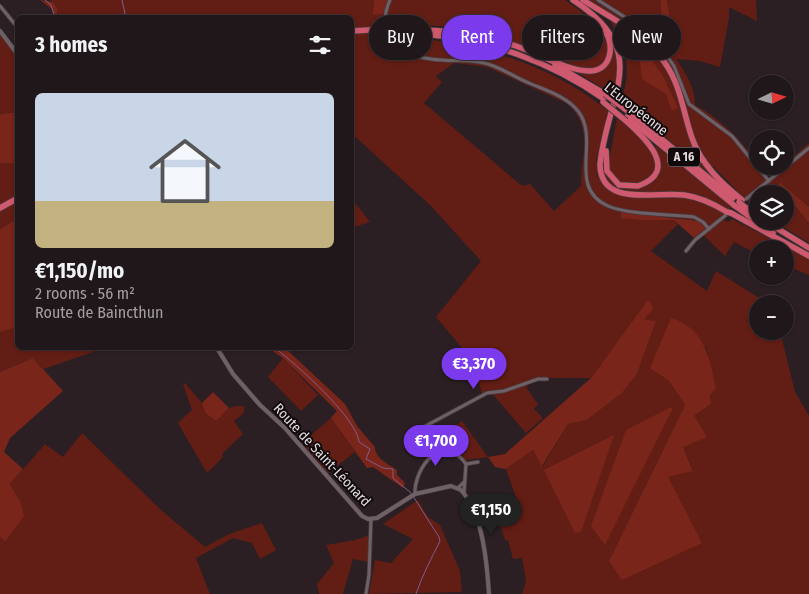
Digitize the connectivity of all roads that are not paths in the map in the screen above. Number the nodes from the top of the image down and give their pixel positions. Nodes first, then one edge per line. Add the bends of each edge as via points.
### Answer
1 (390, 0) edge
2 (572, 0) edge
3 (581, 0) edge
4 (598, 0) edge
5 (0, 6) edge
6 (15, 24) edge
7 (369, 30) edge
8 (0, 31) edge
9 (354, 31) edge
10 (432, 32) edge
11 (432, 32) edge
12 (432, 33) edge
13 (369, 34) edge
14 (354, 35) edge
15 (15, 51) edge
16 (604, 98) junction
17 (627, 116) junction
18 (809, 148) edge
19 (769, 180) junction
20 (15, 195) edge
21 (15, 200) edge
22 (0, 203) edge
23 (741, 203) junction
24 (0, 208) edge
25 (749, 209) edge
26 (728, 213) junction
27 (709, 229) junction
28 (779, 230) edge
29 (781, 230) edge
30 (798, 242) junction
31 (809, 248) edge
32 (686, 251) dead end
33 (809, 254) edge
34 (218, 350) edge
35 (546, 379) dead end
36 (437, 451) junction
37 (478, 462) dead end
38 (466, 464) junction
39 (464, 482) junction
40 (461, 490) junction
41 (413, 495) junction
42 (371, 519) junction
43 (366, 594) edge
44 (490, 594) edge

1 - 27 street via 384,17 387,32 392,41 405,51 430,59 486,63 572,105 586,127 586,182 602,203 619,210 694,217
2 - 10 highway via 608,36 611,53 600,69 579,70 516,46 472,34
2 - 26 highway via 604,25 620,55 619,88 600,164 601,175 607,184 616,192 627,194 688,196
3 - 17 highway via 608,24 621,49 623,83 605,162 614,181 634,187 651,178 658,160 650,142
3 - 23 highway via 635,34 662,59 677,86 700,154 715,176
4 - 19 street via 657,42 677,72 689,104 732,136
5 - 6 street
7 - 9 highway, A 16, bridge
8 - 15 street
11 - 16 highway, L'Européenne / A 16 via 467,35 514,48 561,67
12 - 16 highway, A 16 via 493,47 553,69
13 - 14 highway, A 16, bridge
16 - 17 highway, L'Européenne / A 16, bridge
16 - 17 highway, bridge
17 - 23 highway, L'Européenne / A 16
18 - 19 street
19 - 23 street
20 - 22 highway
21 - 24 highway
23 - 25 highway, L'Européenne / A 16
23 - 33 highway, L'Européenne / A 16 via 771,231
26 - 27 street
26 - 33 highway
27 - 32 street
28 - 30 highway
29 - 30 highway
30 - 31 highway
34 - 42 street, Route de Saint-Léonard via 257,402 285,428 358,513
35 - 36 street via 487,393 420,429
36 - 38 street via 450,450
36 - 41 street via 418,477
37 - 38 street
38 - 39 street
39 - 40 street
39 - 40 street
40 - 41 street, Route de Saint-Léonard via 450,486
40 - 44 street via 478,524 487,555
41 - 42 street, Route de Saint-Léonard
42 - 43 street

